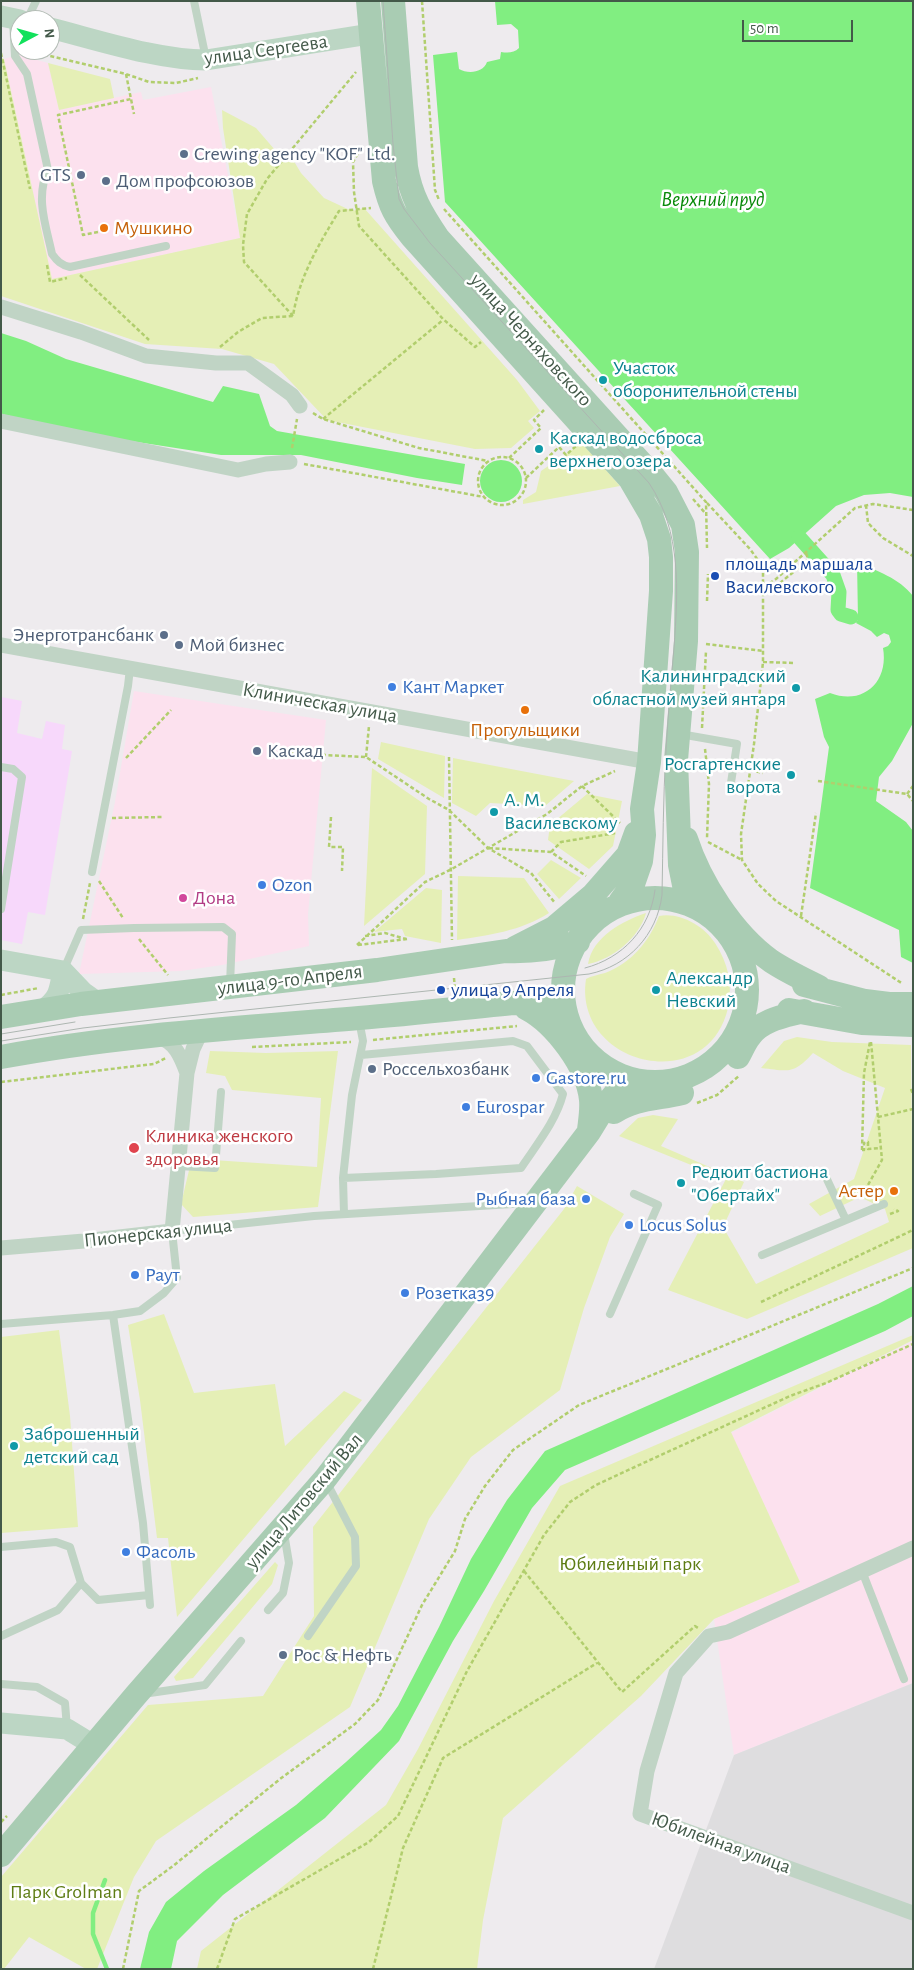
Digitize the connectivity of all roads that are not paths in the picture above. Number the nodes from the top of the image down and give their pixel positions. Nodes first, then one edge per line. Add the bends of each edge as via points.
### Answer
1 (36, 1) edge
2 (194, 1) edge
3 (368, 1) edge
4 (393, 1) edge
5 (26, 10) edge
6 (60, 30) edge
7 (395, 31) junction
8 (370, 34) junction
9 (18, 60) edge
10 (206, 60) junction
11 (166, 246) dead end
12 (1, 307) edge
13 (300, 406) road end
14 (1, 421) edge
15 (290, 462) road end
16 (1, 644) edge
17 (130, 668) junction
18 (678, 734) junction
19 (644, 761) junction
20 (1, 767) edge
21 (730, 789) dead end
22 (677, 799) junction
23 (642, 809) junction
24 (92, 872) road end
25 (4, 888) edge
26 (620, 902) junction
27 (694, 905) junction
28 (1, 909) edge
29 (578, 942) junction
30 (506, 952) junction
31 (1, 960) edge
32 (743, 962) junction
33 (63, 971) junction
34 (230, 987) junction
35 (819, 987) junction
36 (909, 995) edge
37 (98, 1002) junction
38 (513, 1003) junction
39 (43, 1010) junction
40 (804, 1011) junction
41 (564, 1015) junction
42 (1, 1017) edge
43 (913, 1025) edge
44 (361, 1029) junction
45 (202, 1030) junction
46 (737, 1032) junction
47 (150, 1036) junction
48 (361, 1055) junction
49 (1, 1057) edge
50 (592, 1059) junction
51 (188, 1074) junction
52 (644, 1082) junction
53 (220, 1092) dead end
54 (589, 1132) junction
55 (179, 1166) junction
56 (824, 1173) dead end
57 (343, 1178) junction
58 (634, 1194) dead end
59 (536, 1202) junction
60 (884, 1204) road end
61 (348, 1213) junction
62 (846, 1220) junction
63 (172, 1231) junction
64 (1, 1248) edge
65 (762, 1255) dead end
66 (610, 1314) dead end
67 (113, 1315) junction
68 (1, 1324) edge
69 (325, 1479) junction
70 (283, 1528) junction
71 (1, 1547) edge
72 (913, 1548) edge
73 (862, 1571) junction
74 (81, 1583) junction
75 (149, 1595) junction
76 (150, 1605) dead end
77 (268, 1610) dead end
78 (1, 1636) edge
79 (308, 1636) dead end
80 (241, 1641) dead end
81 (904, 1679) dead end
82 (1, 1684) edge
83 (136, 1695) junction
84 (1, 1722) edge
85 (67, 1729) junction
86 (92, 1748) junction
87 (1, 1855) edge
88 (913, 1913) edge

1 - 5 lane
2 - 10 lane
3 - 8 main road, улица Черняховского
4 - 7 main road, улица Черняховского
6 - 10 main road, улица Сергеева via 167,57
7 - 8 main road, улица Сергеева
7 - 18 main road, улица Черняховского via 406,167 410,186 424,217 438,238 637,456 666,492 683,525 687,552 686,641
8 - 10 main road, улица Сергеева
8 - 19 main road, улица Черняховского via 384,181 393,212 630,479 651,515 660,548 661,591
9 - 11 lane via 27,74 48,170 40,194 55,259 70,267
12 - 13 street via 146,356 248,364 292,395
14 - 15 street via 238,470
16 - 17 street, Клиническая улица
17 - 19 street, Клиническая улица
17 - 24 lane
18 - 21 lane via 737,744
18 - 22 main road, улица Черняховского
19 - 23 main road, улица Черняховского
20 - 25 lane via 22,777
22 - 27 main road, улица Черняховского via 684,890
22 - 35 main road via 686,840 705,884 720,907 758,951
23 - 26 main road, улица Черняховского via 644,836 641,861 633,884
23 - 30 main road via 628,855 606,881 554,928
25 - 28 lane
26 - 27 main road via 673,898
26 - 29 main road
27 - 32 main road via 726,930
29 - 30 main road, улица 9-го Апреля via 556,949
29 - 41 main road via 561,977
30 - 34 main road, улица 9-го Апреля
31 - 33 main road
32 - 35 main road via 756,971 786,981
32 - 46 main road via 746,995
33 - 34 lane via 81,930 223,927 232,934
33 - 37 main road
33 - 39 main road via 60,992
34 - 37 main road, улица 9-го Апреля
35 - 36 main road via 865,1001 889,1004
37 - 39 main road, улица 9-го Апреля
38 - 41 main road, улица 9-го Апреля via 547,1007
38 - 44 main road, улица 9-го Апреля
38 - 54 main road via 552,1028 583,1072 591,1100
39 - 42 main road, улица 9-го Апреля
40 - 43 main road via 862,1023
40 - 46 main road via 763,1009 752,1014
40 - 54 main road via 777,1018 757,1029 737,1058 706,1084 687,1092 626,1104
41 - 50 main road
44 - 45 main road, улица 9-го Апреля
44 - 48 lane
45 - 47 main road, улица 9-го Апреля
45 - 51 street via 193,1049
46 - 52 main road via 714,1061 699,1071 682,1078
47 - 49 main road, улица 9-го Апреля
47 - 51 street via 166,1039 178,1052
48 - 57 lane via 352,1094
48 - 57 lane via 513,1041 527,1046 563,1094 554,1119 521,1168
50 - 52 main road via 617,1074
50 - 54 main road, улица Литовский Вал via 597,1085
51 - 55 street
52 - 54 main road, улица Литовский Вал via 619,1089
53 - 55 lane via 215,1168
54 - 59 main road, улица Литовский Вал
55 - 63 street
56 - 62 lane
57 - 61 lane
58 - 66 lane via 658,1205
59 - 61 lane
59 - 69 main road, улица Литовский Вал
60 - 62 lane
61 - 63 lane, Пионерская улица
62 - 65 lane
63 - 64 street, Пионерская улица
63 - 67 lane via 177,1278 164,1293 140,1311
67 - 68 lane
67 - 75 lane via 143,1523
69 - 70 main road, улица Литовский Вал
69 - 79 lane via 355,1537 356,1566
70 - 77 lane via 288,1563 283,1593
70 - 83 main road, улица Литовский Вал
71 - 74 lane via 56,1542 70,1547
72 - 73 street
73 - 81 lane
73 - 88 street, Юбилейная улица via 728,1632 709,1636 676,1673 647,1771 640,1814
74 - 75 lane via 98,1600
74 - 78 lane via 58,1610
75 - 76 lane
80 - 83 lane via 205,1686
82 - 85 lane via 37,1687 65,1703
83 - 86 main road, улица Литовский Вал
84 - 85 main road
85 - 86 main road
86 - 87 main road, улица Литовский Вал

